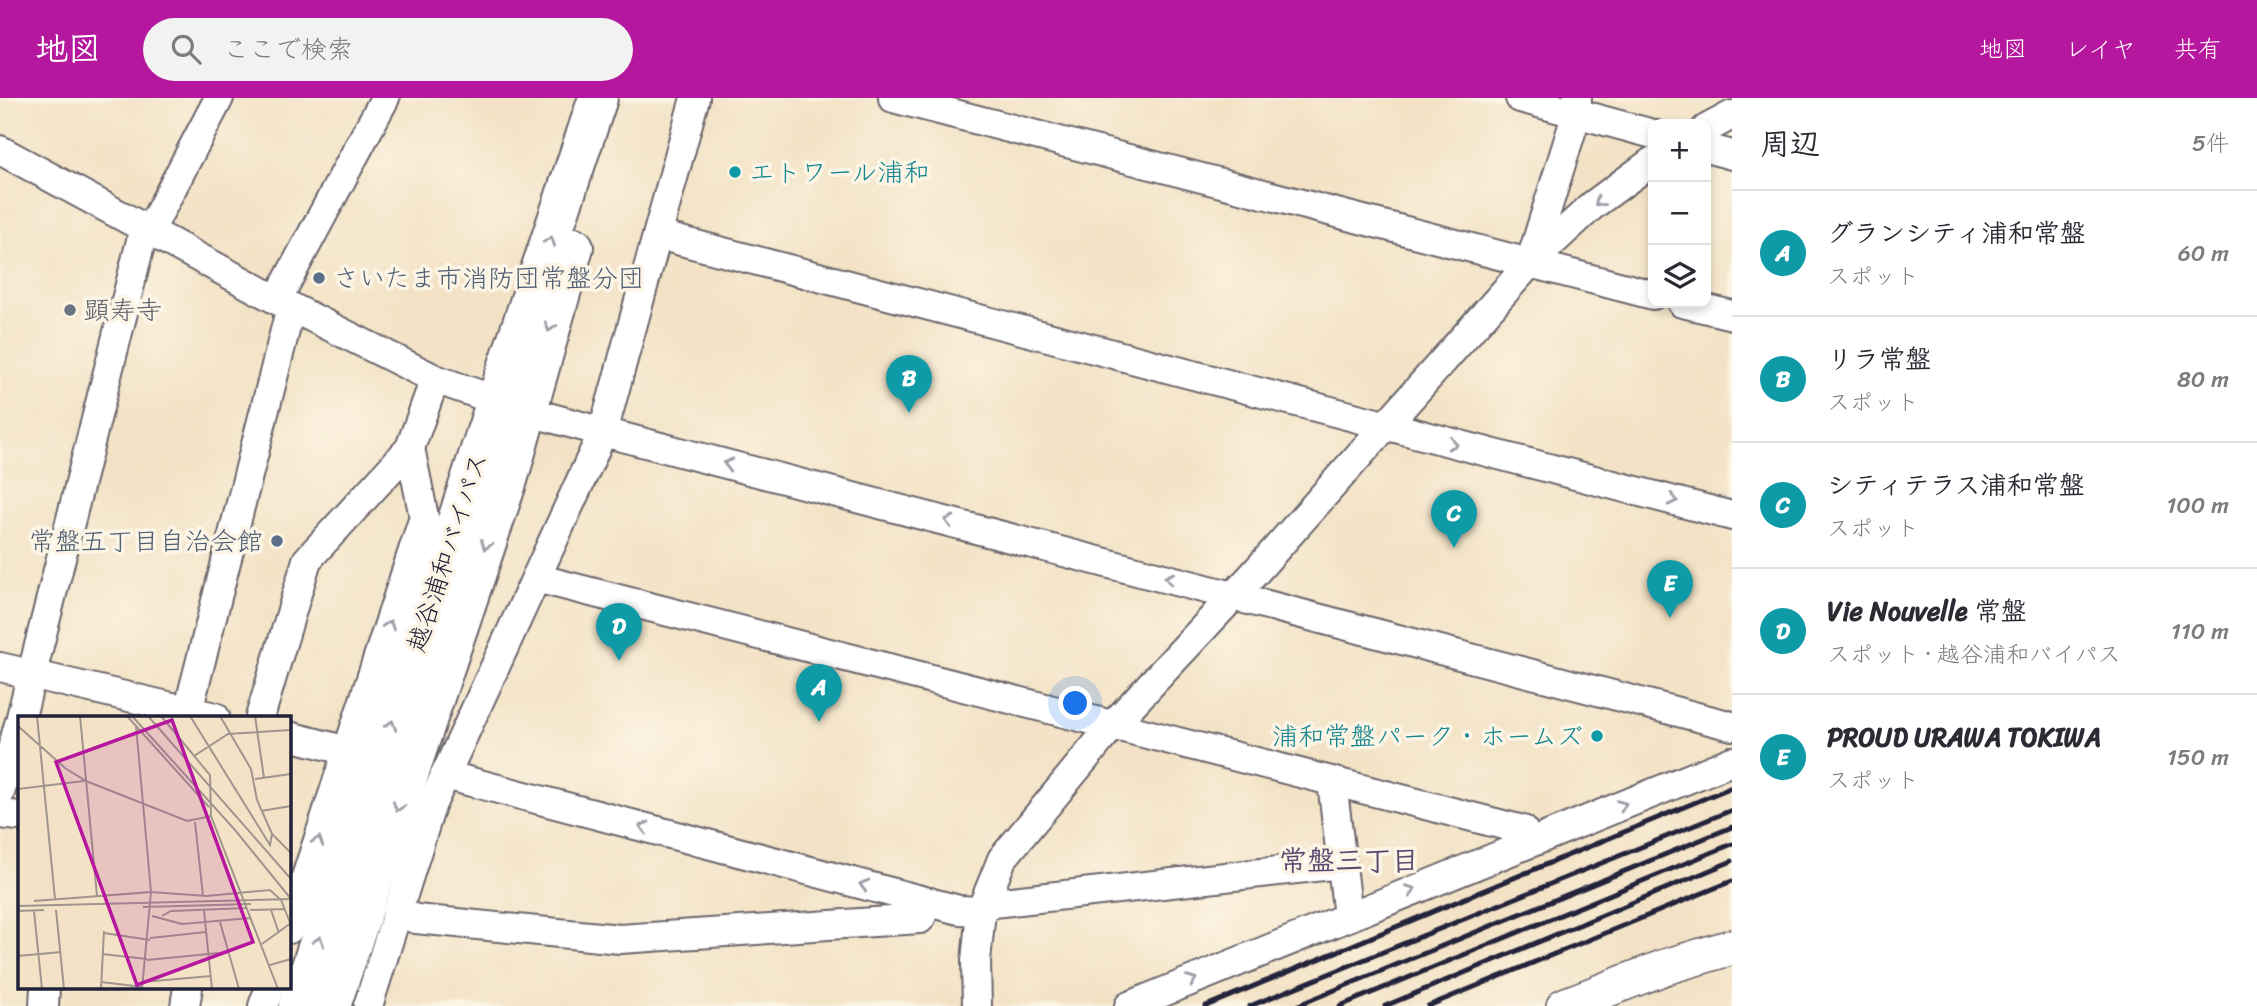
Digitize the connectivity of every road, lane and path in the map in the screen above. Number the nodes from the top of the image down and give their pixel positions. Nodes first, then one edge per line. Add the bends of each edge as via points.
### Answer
1 (219, 98) edge
2 (384, 98) edge
3 (598, 98) edge
4 (620, 98) edge
5 (695, 98) edge
6 (893, 98) edge
7 (1520, 98) edge
8 (1577, 105) edge
9 (1732, 115) edge
10 (1711, 126) edge
11 (1648, 132) edge
12 (1711, 149) edge
13 (1, 153) edge
14 (1732, 155) edge
15 (1648, 165) edge
16 (146, 230) junction
17 (658, 235) junction
18 (1530, 263) junction
19 (1648, 294) edge
20 (284, 304) junction
21 (1703, 308) edge
22 (1732, 315) edge
23 (435, 379) junction
24 (511, 406) junction
25 (1386, 426) junction
26 (603, 432) junction
27 (410, 448) junction
28 (491, 474) junction
29 (1732, 516) edge
30 (536, 578) junction
31 (1235, 594) junction
32 (0, 667) edge
33 (33, 676) junction
34 (201, 714) edge
35 (21, 716) edge
36 (260, 716) edge
37 (1732, 726) edge
38 (1111, 727) junction
39 (18, 728) edge
40 (290, 736) edge
41 (348, 751) junction
42 (1732, 761) edge
43 (445, 775) junction
44 (1332, 782) junction
45 (0, 793) edge
46 (0, 814) edge
47 (18, 816) edge
48 (1529, 842) junction
49 (1341, 864) junction
50 (930, 902) junction
51 (983, 908) junction
52 (397, 912) junction
53 (1348, 916) junction
54 (291, 917) edge
55 (1732, 947) edge
56 (45, 988) edge
57 (188, 988) edge
58 (270, 988) edge
59 (44, 1006) edge
60 (185, 1006) edge
61 (263, 1006) edge
62 (298, 1006) edge
63 (331, 1006) edge
64 (368, 1006) edge
65 (977, 1006) edge
66 (1129, 1006) edge
67 (1564, 1006) edge

1 - 16 street
2 - 20 street
24 -> 3 highway, 越谷浦和バイパス
4 -> 24 highway, 越谷浦和バイパス
5 - 17 street
6 - 18 street
7 - 8 street
8 - 11 street
8 - 18 street
9 - 10 street
12 - 14 street
13 - 16 street
15 -> 18 street via 1593,205
16 - 20 street
16 - 33 street
17 - 25 street
17 - 26 street
18 - 19 street
18 - 25 street
20 - 23 street
20 - 34 street
21 - 22 street
23 - 24 street
23 - 27 street
24 - 26 street
24 - 28 highway, 越谷浦和バイパス
25 -> 29 street
25 - 31 street
26 - 30 street
31 -> 26 street
27 - 36 street via 307,560
41 -> 27 street via 424,517
62 -> 28 highway, 越谷浦和バイパス
28 -> 63 highway, 越谷浦和バイパス
30 - 38 street
30 - 43 street
31 - 37 street
31 - 38 street
32 - 33 street
33 - 34 street
33 - 35 street
38 - 44 street
38 - 51 street via 1002,859
39 - 45 street
40 - 41 street
54 -> 41 street
48 -> 42 street
50 -> 43 street
43 - 52 street
44 - 48 street via 1523,830
44 - 49 street
46 - 47 street
53 -> 48 street
49 - 51 street
49 - 53 street
50 - 51 street via 959,911
50 - 52 street via 920,919 620,939 416,919
51 - 65 street via 976,961
52 - 64 street
66 -> 53 street
55 - 67 main road
56 - 59 street
57 - 60 street
58 - 61 street

